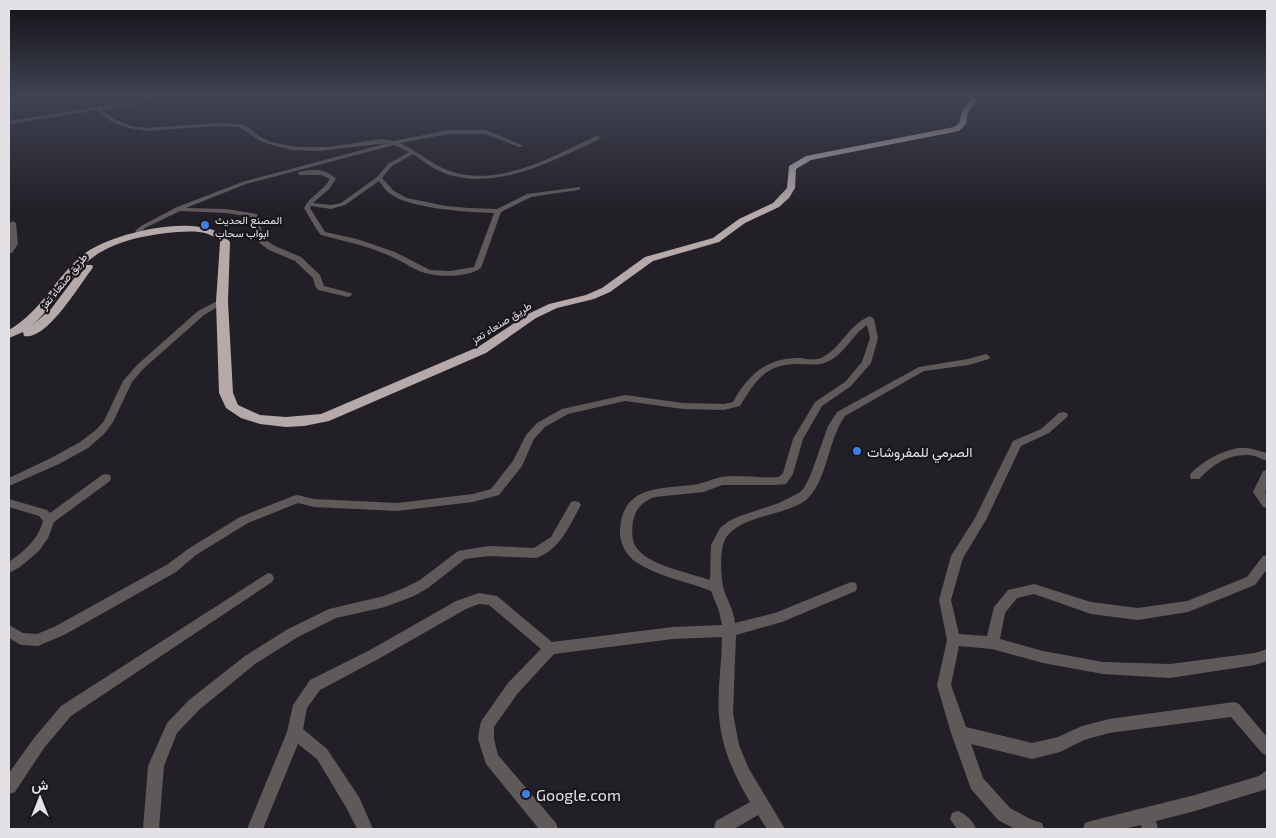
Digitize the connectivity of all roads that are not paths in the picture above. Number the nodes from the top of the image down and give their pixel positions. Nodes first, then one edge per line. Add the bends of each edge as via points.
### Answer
1 (254, 134) edge
2 (439, 134) edge
3 (492, 134) edge
4 (930, 134) edge
5 (598, 137) dead end
6 (394, 144) junction
7 (521, 146) dead end
8 (414, 152) junction
9 (280, 174) junction
10 (379, 178) junction
11 (578, 188) dead end
12 (309, 204) junction
13 (176, 210) junction
14 (498, 211) junction
15 (13, 223) dead end
16 (138, 236) junction
17 (9, 251) edge
18 (348, 295) dead end
19 (222, 302) junction
20 (9, 335) edge
21 (9, 343) edge
22 (986, 357) dead end
23 (1063, 415) dead end
24 (1267, 457) edge
25 (1267, 474) edge
26 (1194, 476) dead end
27 (106, 478) dead end
28 (9, 482) edge
29 (9, 503) edge
30 (1267, 504) edge
31 (575, 505) dead end
32 (49, 520) junction
33 (1267, 560) edge
34 (9, 568) edge
35 (268, 578) dead end
36 (716, 588) junction
37 (851, 588) dead end
38 (9, 631) edge
39 (729, 631) junction
40 (954, 640) junction
41 (992, 643) junction
42 (550, 648) junction
43 (1267, 655) edge
44 (295, 732) junction
45 (959, 733) junction
46 (1267, 748) edge
47 (1266, 781) edge
48 (9, 786) edge
49 (761, 805) junction
50 (1148, 822) edge
51 (722, 827) dead end
52 (151, 829) edge
53 (255, 829) edge
54 (365, 829) edge
55 (550, 829) edge
56 (777, 829) edge
57 (1036, 829) edge
58 (1091, 829) edge

1 - 6 street via 278,146 296,149 382,141
2 - 6 street
3 - 7 street
4 - 19 highway, طريق صنعاء تعز via 809,158 792,168 791,188 776,205 742,221 716,240 649,259 606,290 553,306 532,316 482,350 324,418 286,422 260,420 233,408 226,394 224,377
5 - 8 street via 518,171 490,176 451,173
6 - 8 street
6 - 9 street
8 - 10 street via 390,165
9 - 12 street via 314,172 332,177 331,183
9 - 13 street via 244,183
10 - 12 street via 337,206
10 - 14 street via 397,195 412,201 446,208
11 - 14 street via 529,195
12 - 14 street via 307,208 324,234 392,254 437,274 477,268
13 - 16 street via 142,227
13 - 18 street via 255,214 261,240 298,259 317,277 321,288
15 - 17 street via 14,244
16 - 19 highway, طريق صنعاء تعز via 191,229 222,236 225,242
16 - 20 highway, طريق صنعاء تعز via 112,243 79,264 40,313
16 - 21 highway, طريق صنعاء تعز via 91,263 57,312 35,330
19 - 28 street via 201,313 140,367 128,381 100,432 55,461
22 - 36 street via 922,369 841,414 833,425 804,496 738,522 718,540
23 - 40 street via 1045,431 1017,444 980,520 956,556 945,600
24 - 26 street via 1248,451 1230,453 1203,466
25 - 30 street via 1259,492
27 - 32 street
29 - 32 street via 43,513
31 - 52 street via 555,540 536,553 489,551 462,554 409,592 334,613 293,633 250,660 194,705 172,728 156,766
32 - 34 street via 42,540
33 - 41 street via 1251,581 1188,606 1138,614 1091,608 1034,589 1013,594 999,611
35 - 48 street via 66,711
36 - 38 street via 637,557 625,532 626,519 634,504 655,492 704,488 722,481 782,481 788,474 798,439 818,404 848,384 866,363 874,338 870,319 825,359 816,363 780,363 753,377 737,404 724,407 683,406 625,398 566,411 541,425 530,437 518,463 495,492 473,498 397,507 297,499 244,520 172,568 59,631 38,640 21,639
36 - 39 street via 727,612
37 - 39 street via 777,618
39 - 42 street via 673,633
39 - 49 street via 726,715 733,750 745,781
40 - 41 street
40 - 45 street via 944,685
41 - 43 street via 1102,668 1170,671
42 - 44 street via 492,600 479,598 315,685 300,705
42 - 55 street via 513,688 487,725 486,739 491,758
44 - 53 street
44 - 54 street via 322,754 353,803
45 - 46 street via 1032,751 1109,726 1234,709
45 - 57 street via 977,783 1004,814
47 - 50 street via 1195,803
49 - 51 street
49 - 56 street
50 - 58 street

